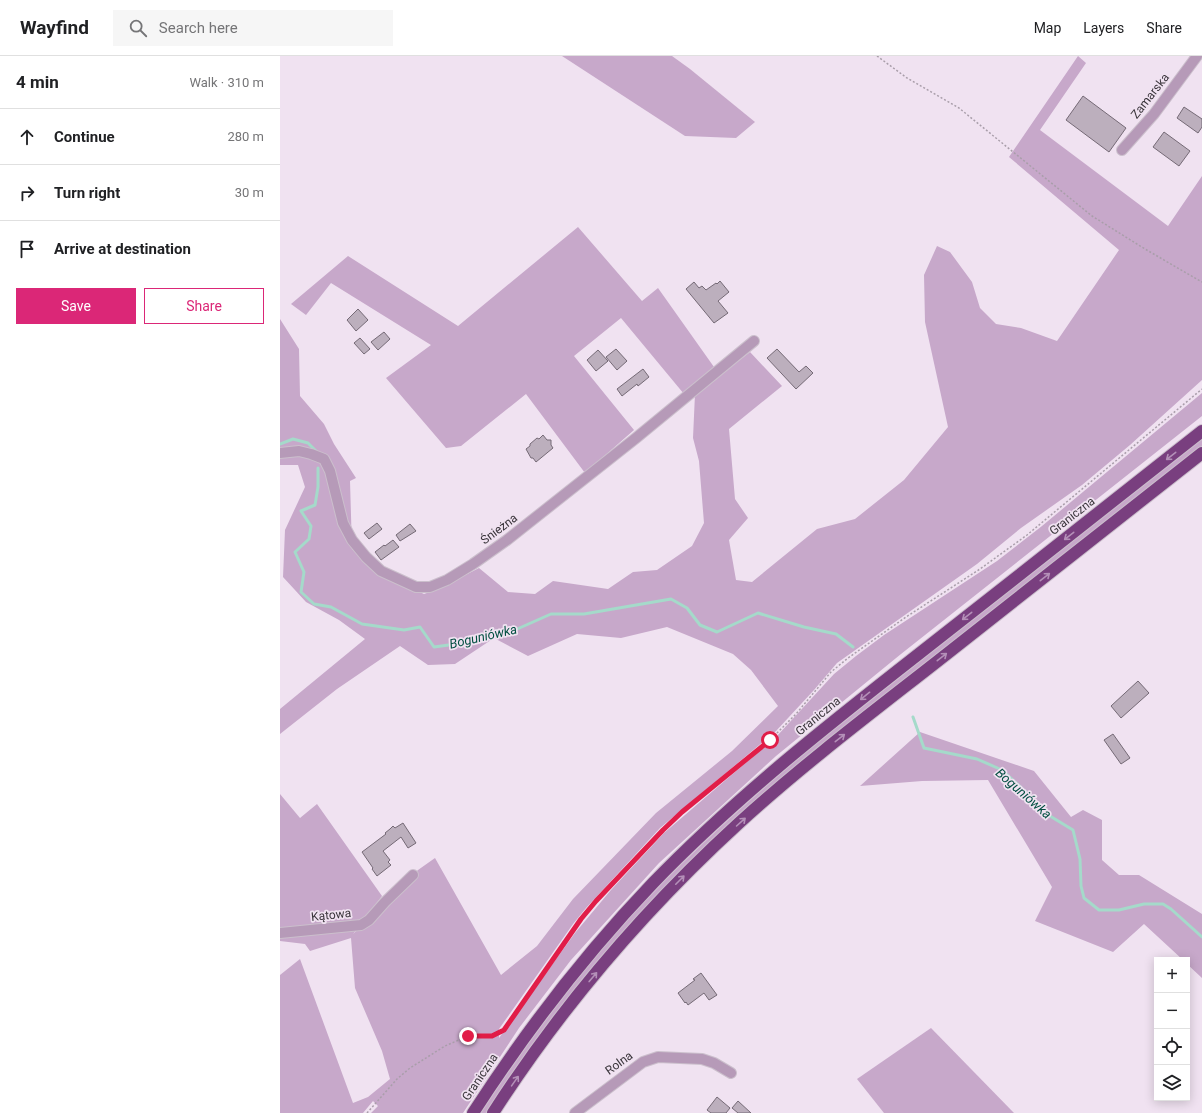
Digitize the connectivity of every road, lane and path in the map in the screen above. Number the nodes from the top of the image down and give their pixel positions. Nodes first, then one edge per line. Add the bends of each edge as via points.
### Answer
1 (877, 56) edge
2 (1197, 56) edge
3 (1122, 150) dead end
4 (1202, 282) edge
5 (754, 342) dead end
6 (1202, 388) edge
7 (1202, 431) edge
8 (280, 453) edge
9 (1202, 453) edge
10 (413, 875) dead end
11 (280, 933) edge
12 (731, 1074) dead end
13 (367, 1113) edge
14 (473, 1113) edge
15 (493, 1113) edge
16 (575, 1113) edge

1 - 4 path via 907,78 959,108 1092,216
2 - 3 street, Zamarska via 1154,114
5 - 8 street, Śnieżna via 507,540 447,580 430,587 416,587 381,571 356,546 343,524 330,471 324,459 299,451
6 - 13 path via 1027,535 870,641 831,672 782,729 682,812 601,896 581,919 504,1030 492,1036 468,1036 445,1046 397,1079
7 -> 14 highway, Graniczna via 813,738 715,823 648,888 605,935 524,1038
15 -> 9 highway via 535,1051 610,956 675,884 739,824 829,747
10 - 11 street, Kątowa via 361,925
12 - 16 street, Rolna via 702,1059 658,1057 643,1062

